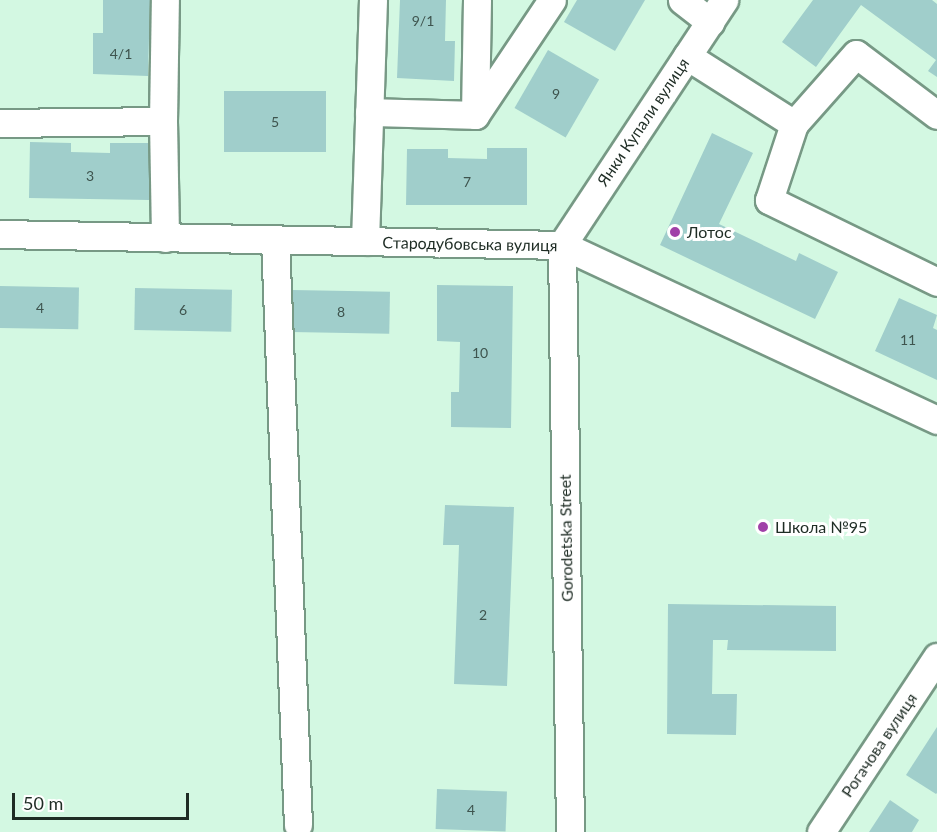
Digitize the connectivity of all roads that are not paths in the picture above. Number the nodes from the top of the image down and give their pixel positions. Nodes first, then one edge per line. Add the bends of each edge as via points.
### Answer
1 (165, 0) edge
2 (373, 0) edge
3 (477, 0) edge
4 (552, 0) edge
5 (682, 0) edge
6 (717, 11) edge
7 (687, 56) junction
8 (369, 112) junction
9 (475, 115) junction
10 (937, 115) edge
11 (164, 121) junction
12 (0, 123) edge
13 (794, 124) junction
14 (0, 234) edge
15 (165, 238) junction
16 (275, 240) junction
17 (365, 241) junction
18 (562, 245) junction
19 (937, 282) edge
20 (937, 420) edge
21 (937, 657) edge
22 (298, 825) dead end
23 (570, 832) edge
24 (821, 832) edge

1 - 11 street
2 - 8 street
3 - 9 street
4 - 9 street
5 - 6 street
6 - 7 street, Янки Купали вулиця
7 - 13 street
7 - 18 street, Янки Купали вулиця
8 - 9 street
8 - 17 street
10 - 13 street via 856,54
11 - 12 street
11 - 15 street
13 - 19 street via 769,200
14 - 15 street, Стародубовська вулиця
15 - 16 street, Стародубовська вулиця
16 - 17 street, Стародубовська вулиця
16 - 22 street
17 - 18 street, Стародубовська вулиця
18 - 20 street, Стародубовська вулиця
18 - 23 street, Gorodetska Street
21 - 24 street, Рогачова вулиця

